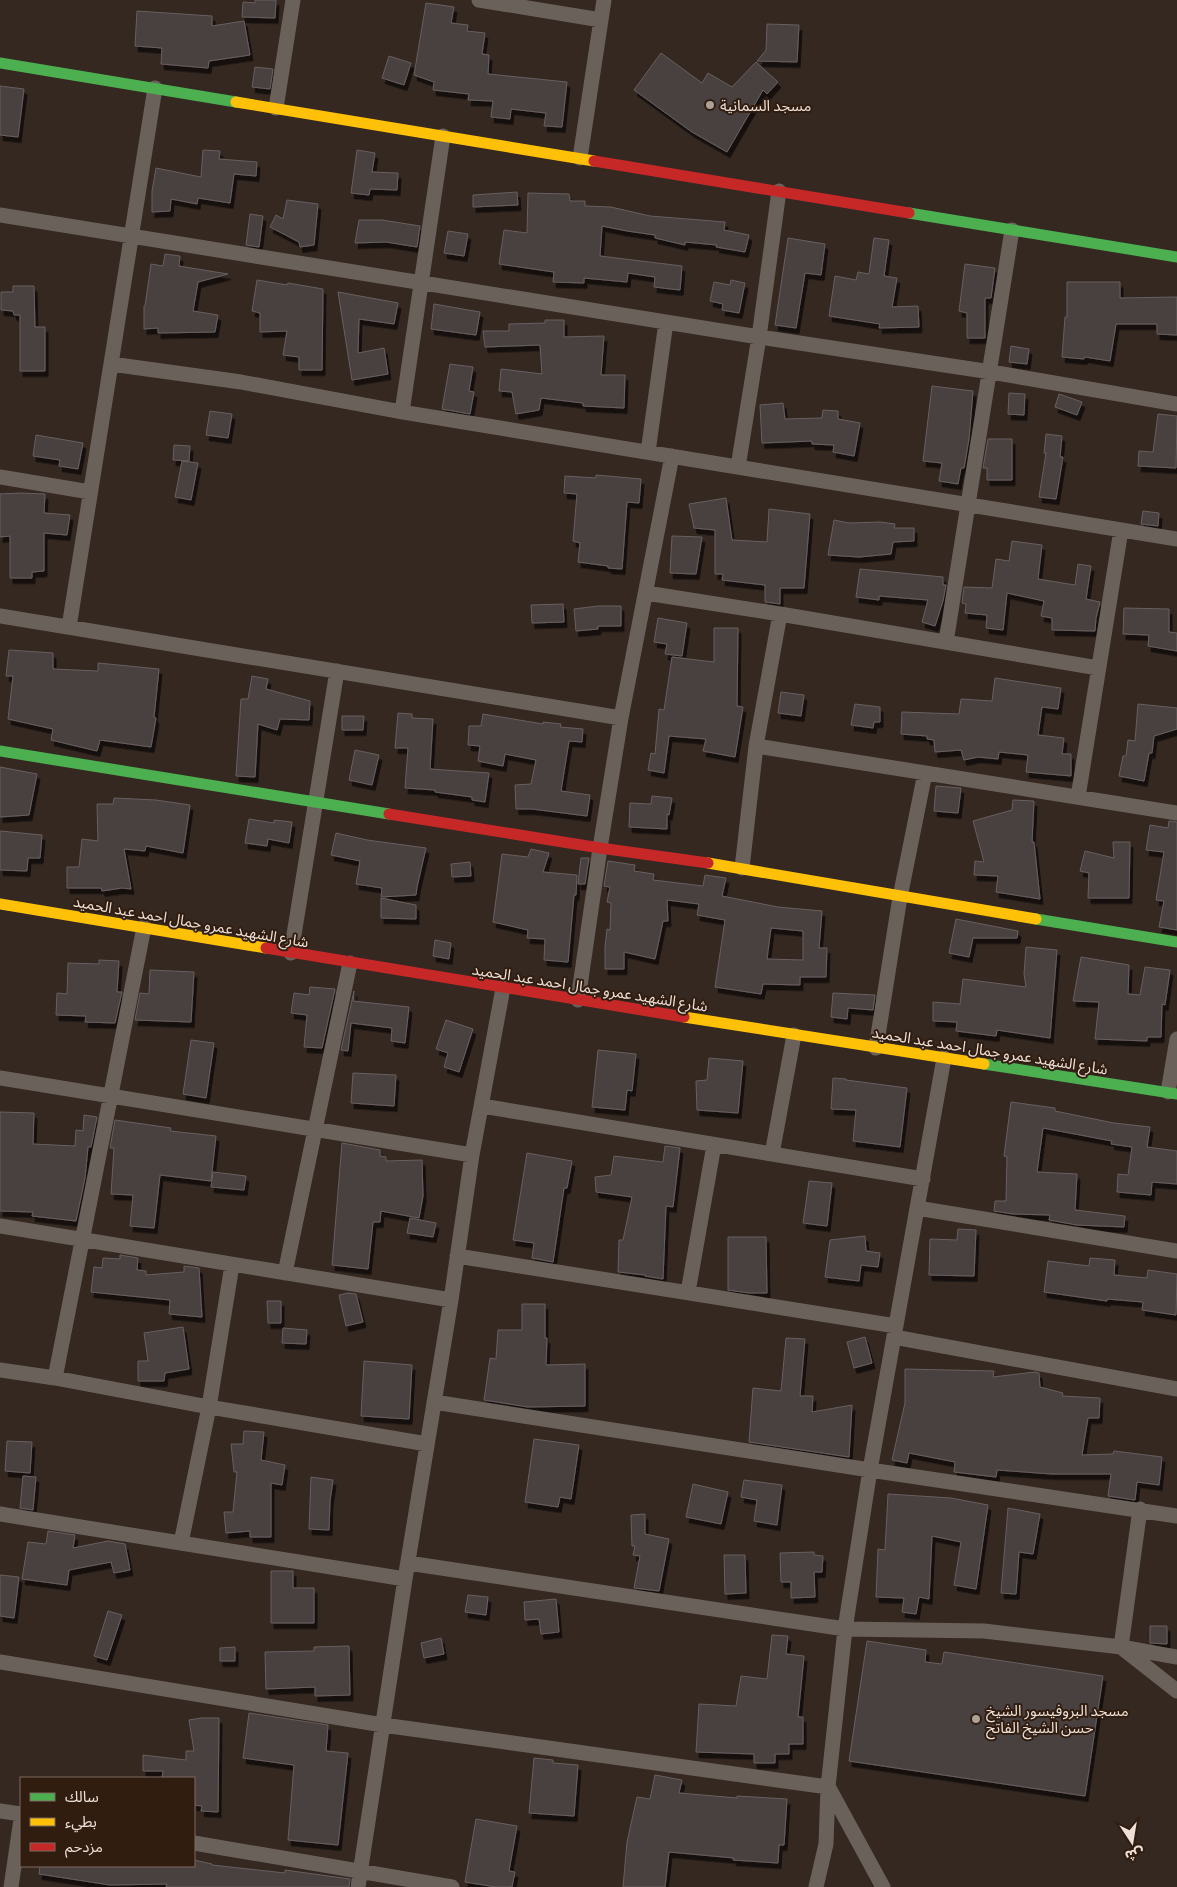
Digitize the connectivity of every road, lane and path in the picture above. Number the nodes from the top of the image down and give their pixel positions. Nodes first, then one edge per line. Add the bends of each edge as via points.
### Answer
1 (293, 0) edge
2 (479, 0) edge
3 (604, 0) edge
4 (601, 20) junction
5 (0, 63) edge
6 (154, 88) junction
7 (276, 108) junction
8 (443, 136) junction
9 (580, 158) junction
10 (779, 191) junction
11 (0, 215) edge
12 (1012, 230) junction
13 (131, 236) junction
14 (1177, 257) edge
15 (421, 283) junction
16 (666, 322) junction
17 (759, 337) junction
18 (110, 364) junction
19 (991, 372) junction
20 (1177, 404) edge
21 (402, 412) junction
22 (648, 452) junction
23 (672, 456) junction
24 (738, 467) junction
25 (0, 477) edge
26 (90, 492) junction
27 (969, 506) junction
28 (1121, 530) junction
29 (1177, 539) edge
30 (646, 593) junction
31 (780, 614) junction
32 (0, 617) edge
33 (69, 627) junction
34 (946, 642) junction
35 (1098, 668) junction
36 (337, 671) junction
37 (622, 718) junction
38 (756, 746) junction
39 (0, 751) edge
40 (925, 773) junction
41 (1078, 797) junction
42 (314, 802) junction
43 (1177, 813) edge
44 (600, 848) junction
45 (742, 868) junction
46 (900, 897) junction
47 (0, 904) edge
48 (144, 927) junction
49 (1177, 942) edge
50 (291, 953) junction
51 (350, 963) junction
52 (503, 988) junction
53 (578, 1000) junction
54 (794, 1035) junction
55 (1177, 1039) edge
56 (876, 1048) junction
57 (944, 1058) junction
58 (0, 1078) edge
59 (1172, 1093) edge
60 (111, 1096) junction
61 (482, 1106) junction
62 (315, 1130) junction
63 (714, 1145) junction
64 (772, 1154) junction
65 (472, 1155) junction
66 (923, 1179) junction
67 (917, 1208) junction
68 (0, 1226) edge
69 (83, 1238) junction
70 (1177, 1251) edge
71 (457, 1256) junction
72 (232, 1265) junction
73 (285, 1273) junction
74 (688, 1292) junction
75 (451, 1300) junction
76 (895, 1331) junction
77 (0, 1370) edge
78 (55, 1378) junction
79 (1177, 1389) edge
80 (434, 1402) junction
81 (209, 1407) junction
82 (427, 1444) junction
83 (870, 1470) junction
84 (1140, 1510) junction
85 (0, 1514) edge
86 (1177, 1516) edge
87 (181, 1543) junction
88 (408, 1563) junction
89 (405, 1579) junction
90 (845, 1629) junction
91 (1122, 1647) junction
92 (1177, 1657) edge
93 (0, 1662) edge
94 (1177, 1690) edge
95 (383, 1725) junction
96 (828, 1787) junction
97 (0, 1810) edge
98 (20, 1814) edge
99 (20, 1826) edge
100 (195, 1843) edge
101 (361, 1872) junction
102 (11, 1887) edge
103 (358, 1887) edge
104 (452, 1887) edge
105 (816, 1887) edge
106 (883, 1887) edge

1 - 7 street
2 - 4 street
3 - 4 street
4 - 9 street
5 - 6 street
6 - 7 street
6 - 13 street
7 - 8 street
8 - 9 street
8 - 15 street
9 - 10 street
10 - 12 street
10 - 17 street
11 - 13 street
12 - 14 street
12 - 19 street
13 - 15 street
13 - 18 street
15 - 16 street
15 - 21 street
16 - 17 street
16 - 22 street
17 - 19 street
17 - 24 street
18 - 21 street via 241,382
18 - 26 street
19 - 20 street
19 - 27 street
21 - 22 street
22 - 23 street
23 - 24 street
23 - 30 street
24 - 27 street
25 - 26 street
26 - 33 street
27 - 28 street
27 - 34 street
28 - 29 street
28 - 35 street
30 - 31 street
30 - 37 street
31 - 34 street
31 - 38 street
32 - 33 street
33 - 36 street
34 - 35 street
35 - 41 street
36 - 37 street
36 - 42 street
37 - 44 street
38 - 40 street
38 - 45 street
39 - 42 street
40 - 41 street
40 - 46 street
41 - 43 street
42 - 44 street
42 - 50 street
44 - 45 street
44 - 53 street
45 - 46 street
46 - 49 street
46 - 56 street
47 - 48 street, شارع الشهيد عمرو جمال احمد عبد الحميد
48 - 50 street, شارع الشهيد عمرو جمال احمد عبد الحميد
48 - 60 street
50 - 51 street, شارع الشهيد عمرو جمال احمد عبد الحميد
51 - 52 street, شارع الشهيد عمرو جمال احمد عبد الحميد
51 - 62 street
52 - 53 street, شارع الشهيد عمرو جمال احمد عبد الحميد
52 - 61 street
53 - 54 street, شارع الشهيد عمرو جمال احمد عبد الحميد
54 - 56 street, شارع الشهيد عمرو جمال احمد عبد الحميد
54 - 64 street
55 - 59 street
56 - 57 street, شارع الشهيد عمرو جمال احمد عبد الحميد
57 - 59 street, شارع الشهيد عمرو جمال احمد عبد الحميد
57 - 66 street
58 - 60 street
60 - 62 street
60 - 69 street
61 - 63 street
61 - 65 street
62 - 65 street
62 - 73 street
63 - 64 street
63 - 74 street
64 - 66 street
65 - 71 street
66 - 67 street
67 - 70 street
67 - 76 street
68 - 69 street
69 - 72 street
69 - 78 street
71 - 74 street
71 - 75 street
72 - 73 street
72 - 81 street
73 - 75 street
74 - 76 street
75 - 80 street
76 - 79 street
76 - 83 street
77 - 78 street
78 - 81 street
80 - 82 street
80 - 83 street
81 - 82 street
81 - 87 street
82 - 88 street
83 - 84 street
83 - 90 street
84 - 86 street
84 - 91 street
85 - 87 street
87 - 89 street
88 - 89 street
88 - 90 street
89 - 95 street
90 - 91 street via 984,1631
90 - 96 street
91 - 92 street
91 - 94 street
93 - 95 street
95 - 96 street
95 - 101 street
96 - 105 street via 826,1844
96 - 106 street
97 - 98 street
99 - 102 street
100 - 101 street
101 - 103 street
101 - 104 street

